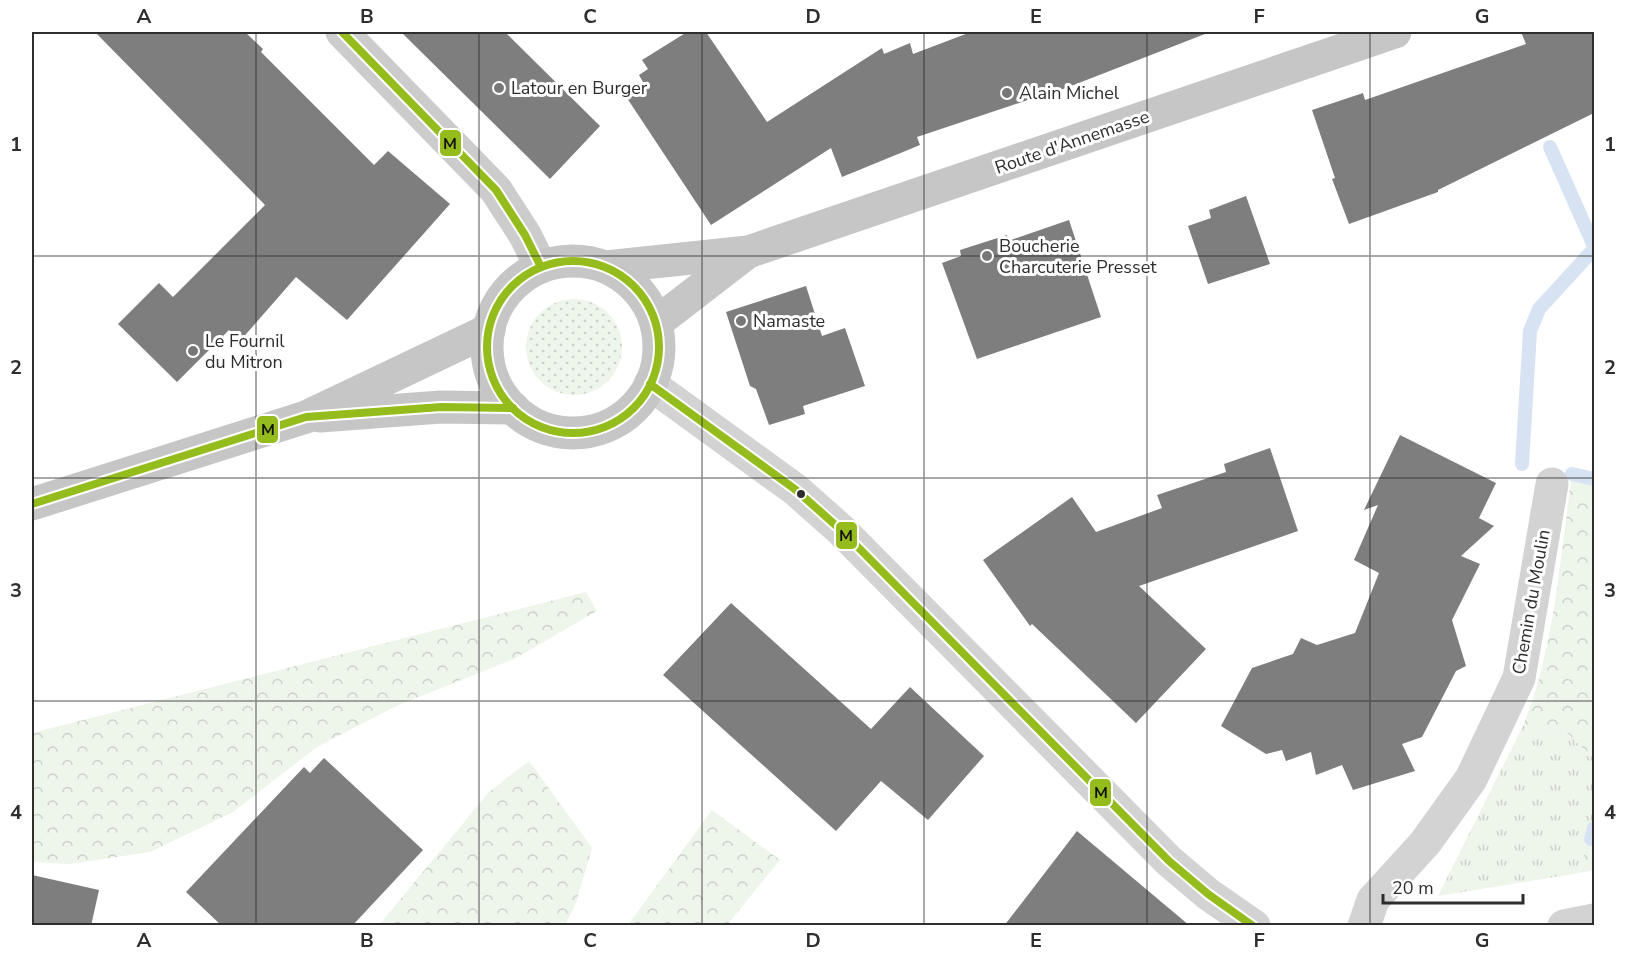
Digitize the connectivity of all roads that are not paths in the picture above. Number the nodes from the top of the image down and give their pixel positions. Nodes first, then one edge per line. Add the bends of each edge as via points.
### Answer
1 (342, 32) edge
2 (1395, 32) edge
3 (748, 252) junction
4 (541, 267) junction
5 (606, 267) junction
6 (656, 323) junction
7 (489, 330) junction
8 (651, 384) junction
9 (513, 408) junction
10 (306, 417) junction
11 (1551, 484) dead end
12 (32, 504) edge
13 (1594, 920) edge
14 (1254, 926) edge
15 (1364, 926) edge
16 (1564, 926) edge

1 - 4 main road via 496,189
2 - 3 main road, Route d'Annemasse
3 - 5 main road, Route d'Annemasse
3 - 6 main road, Route d'Annemasse
4 - 5 main road via 574,261
4 - 7 main road via 522,277 507,292 495,310
5 - 6 main road via 638,290
6 - 8 main road via 659,354
7 - 9 main road via 491,372
7 - 10 main road
8 - 9 main road via 629,411 610,424 588,431 564,432 542,427
8 - 14 street via 796,490 841,530 1169,861
9 - 10 main road via 441,407
10 - 12 main road
11 - 15 street, Chemin du Moulin via 1519,678 1471,779 1425,843 1373,900
13 - 16 street

